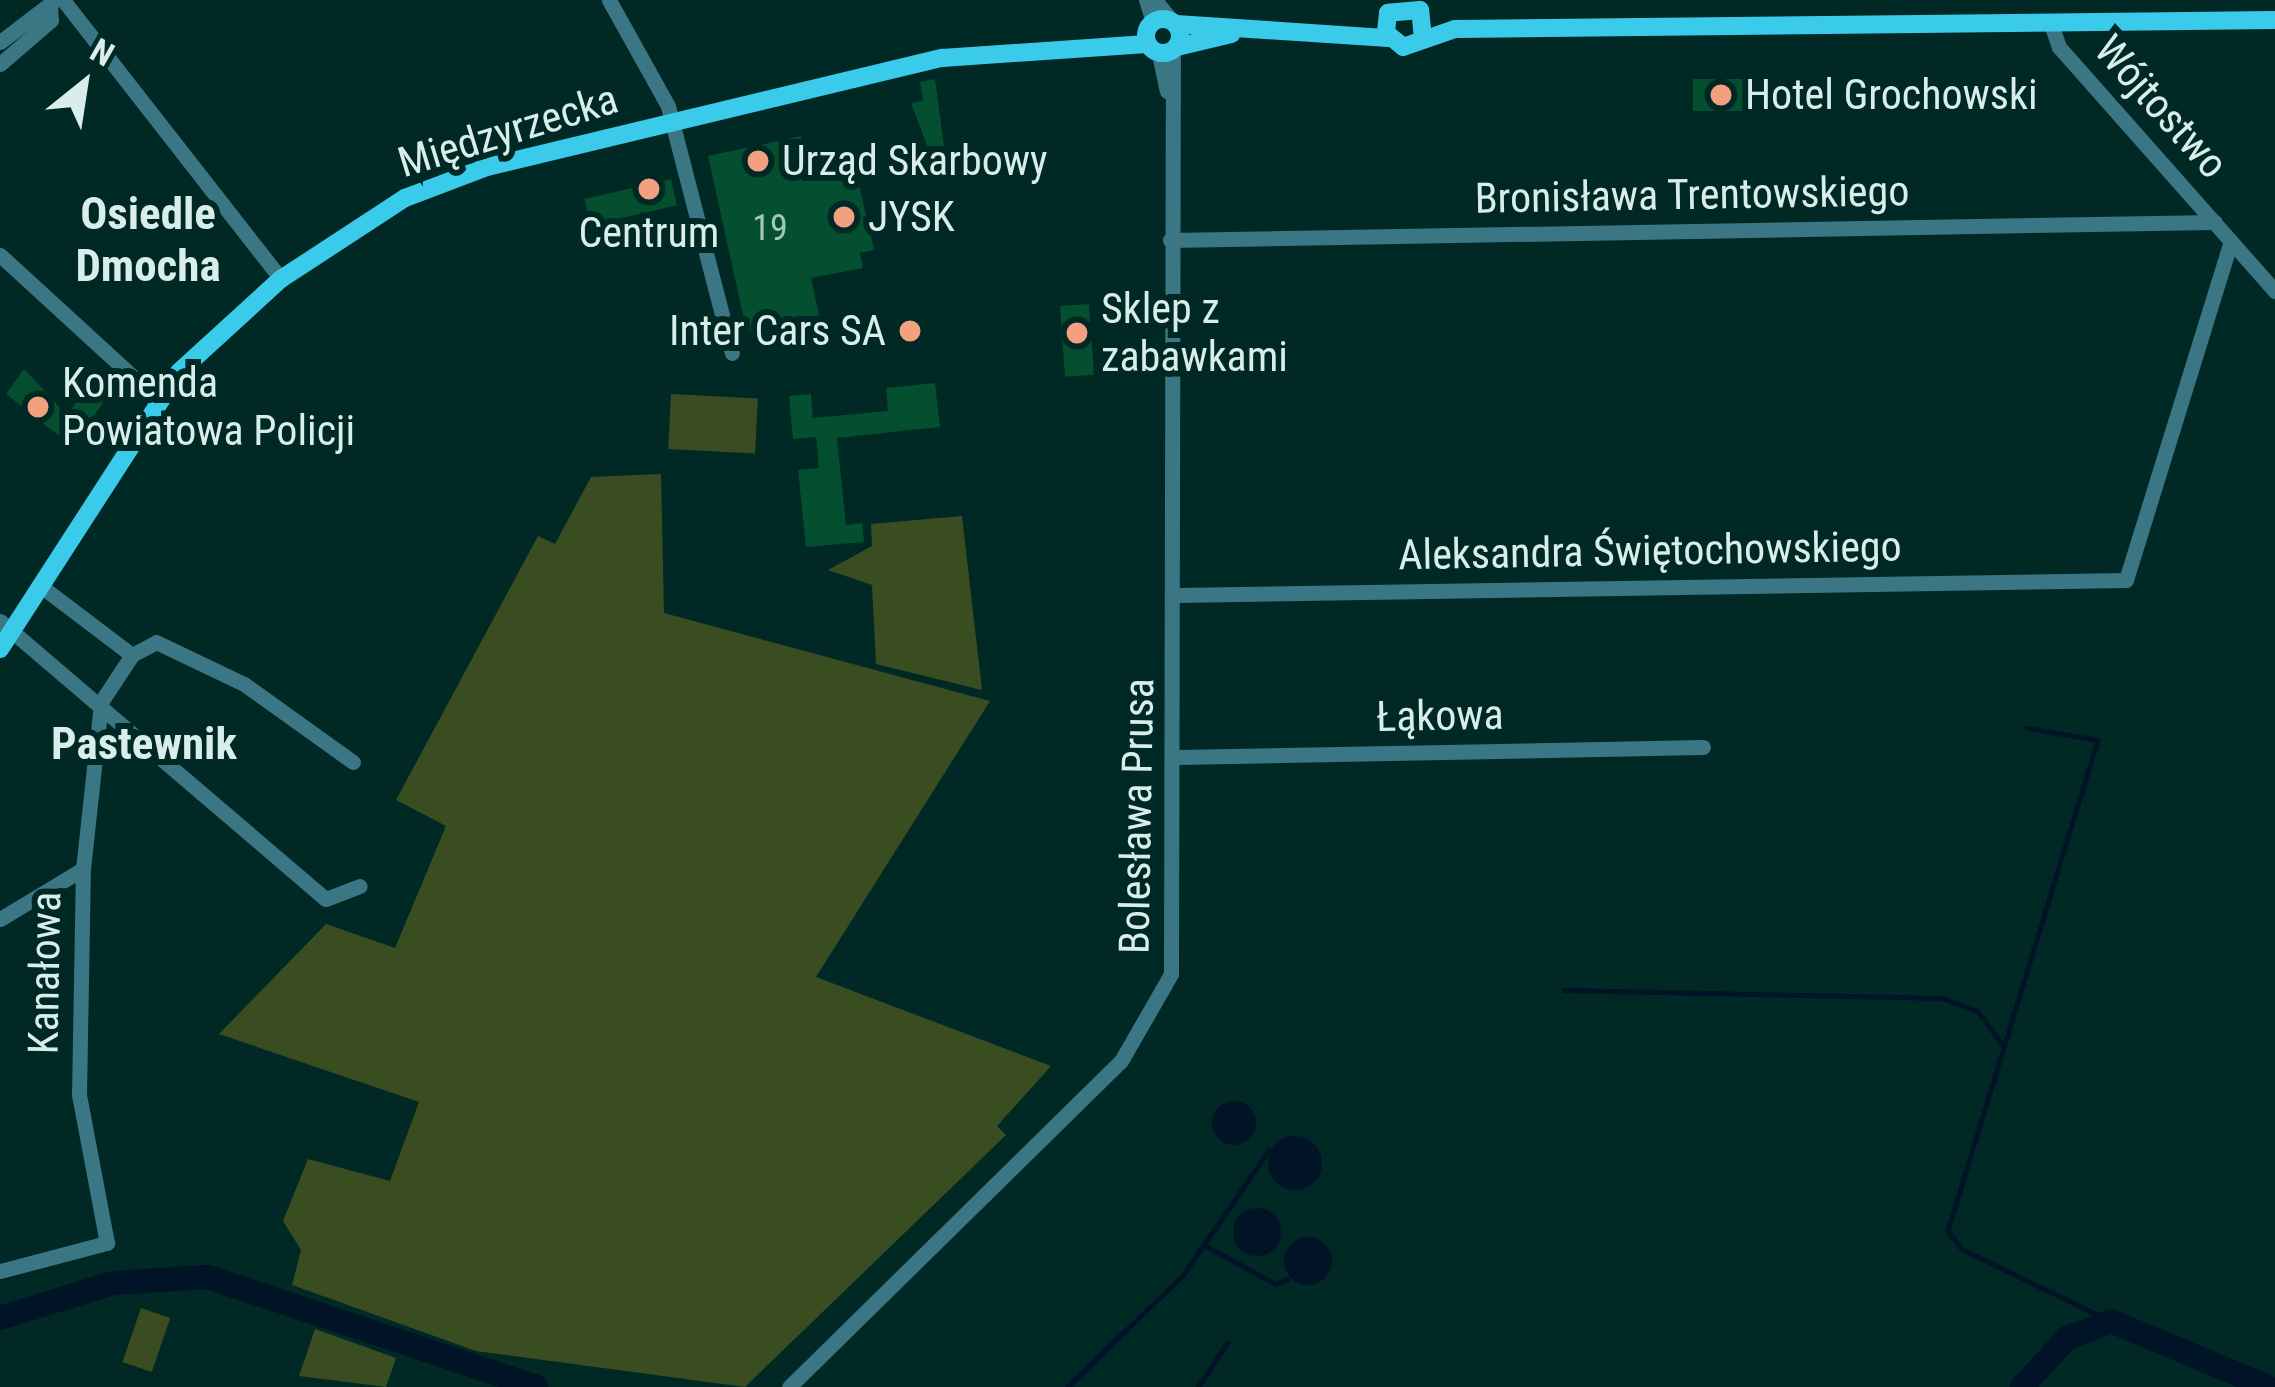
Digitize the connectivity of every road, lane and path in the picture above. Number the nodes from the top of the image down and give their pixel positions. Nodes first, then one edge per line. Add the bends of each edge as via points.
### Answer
1 (609, 0) edge
2 (1151, 0) edge
3 (56, 2) edge
4 (1405, 16) edge
5 (2275, 20) edge
6 (2050, 21) junction
7 (1163, 36) junction
8 (0, 42) edge
9 (0, 64) edge
10 (672, 119) junction
11 (2215, 223) junction
12 (1170, 240) junction
13 (2231, 241) junction
14 (0, 254) edge
15 (281, 279) junction
16 (2275, 291) edge
17 (732, 352) dead end
18 (157, 399) junction
19 (46, 590) junction
20 (1176, 595) junction
21 (8, 627) edge
22 (0, 649) edge
23 (132, 655) junction
24 (101, 702) junction
25 (1703, 747) dead end
26 (1178, 757) junction
27 (353, 762) dead end
28 (83, 869) junction
29 (360, 886) dead end
30 (0, 919) edge
31 (0, 1271) edge
32 (789, 1387) edge

1 - 10 street
2 - 7 street
3 - 8 street
3 - 9 street via 51,20
3 - 15 street
4 - 6 main road, Międzyrzecka via 1455,29
4 - 7 main road, Międzyrzecka via 1355,32
5 - 6 main road, Międzyrzecka
6 - 11 street, Wójtostwo via 2059,47
7 - 10 main road, Międzyrzecka via 942,58
7 - 12 street, Bolesława Prusa
10 - 15 main road, Międzyrzecka via 440,182
10 - 17 street
11 - 12 street, Bronisława Trentowskiego
11 - 13 street, Wójtostwo
12 - 20 street, Bolesława Prusa
13 - 16 street, Wójtostwo
13 - 20 street, Aleksandra Świętochowskiego via 2126,580
14 - 18 street
15 - 18 main road, Międzyrzecka
18 - 19 main road, Międzyrzecka
19 - 21 main road, Międzyrzecka
19 - 23 street
20 - 26 street, Bolesława Prusa
21 - 22 main road, Międzyrzecka
21 - 24 street
23 - 24 street
23 - 27 street via 156,642 244,684
24 - 28 street, Kanałowa
24 - 29 street via 326,899
25 - 26 street, Łąkowa
26 - 32 street, Bolesława Prusa via 1176,946 1140,1039
28 - 30 street
28 - 31 street, Kanałowa via 79,1095 107,1243

